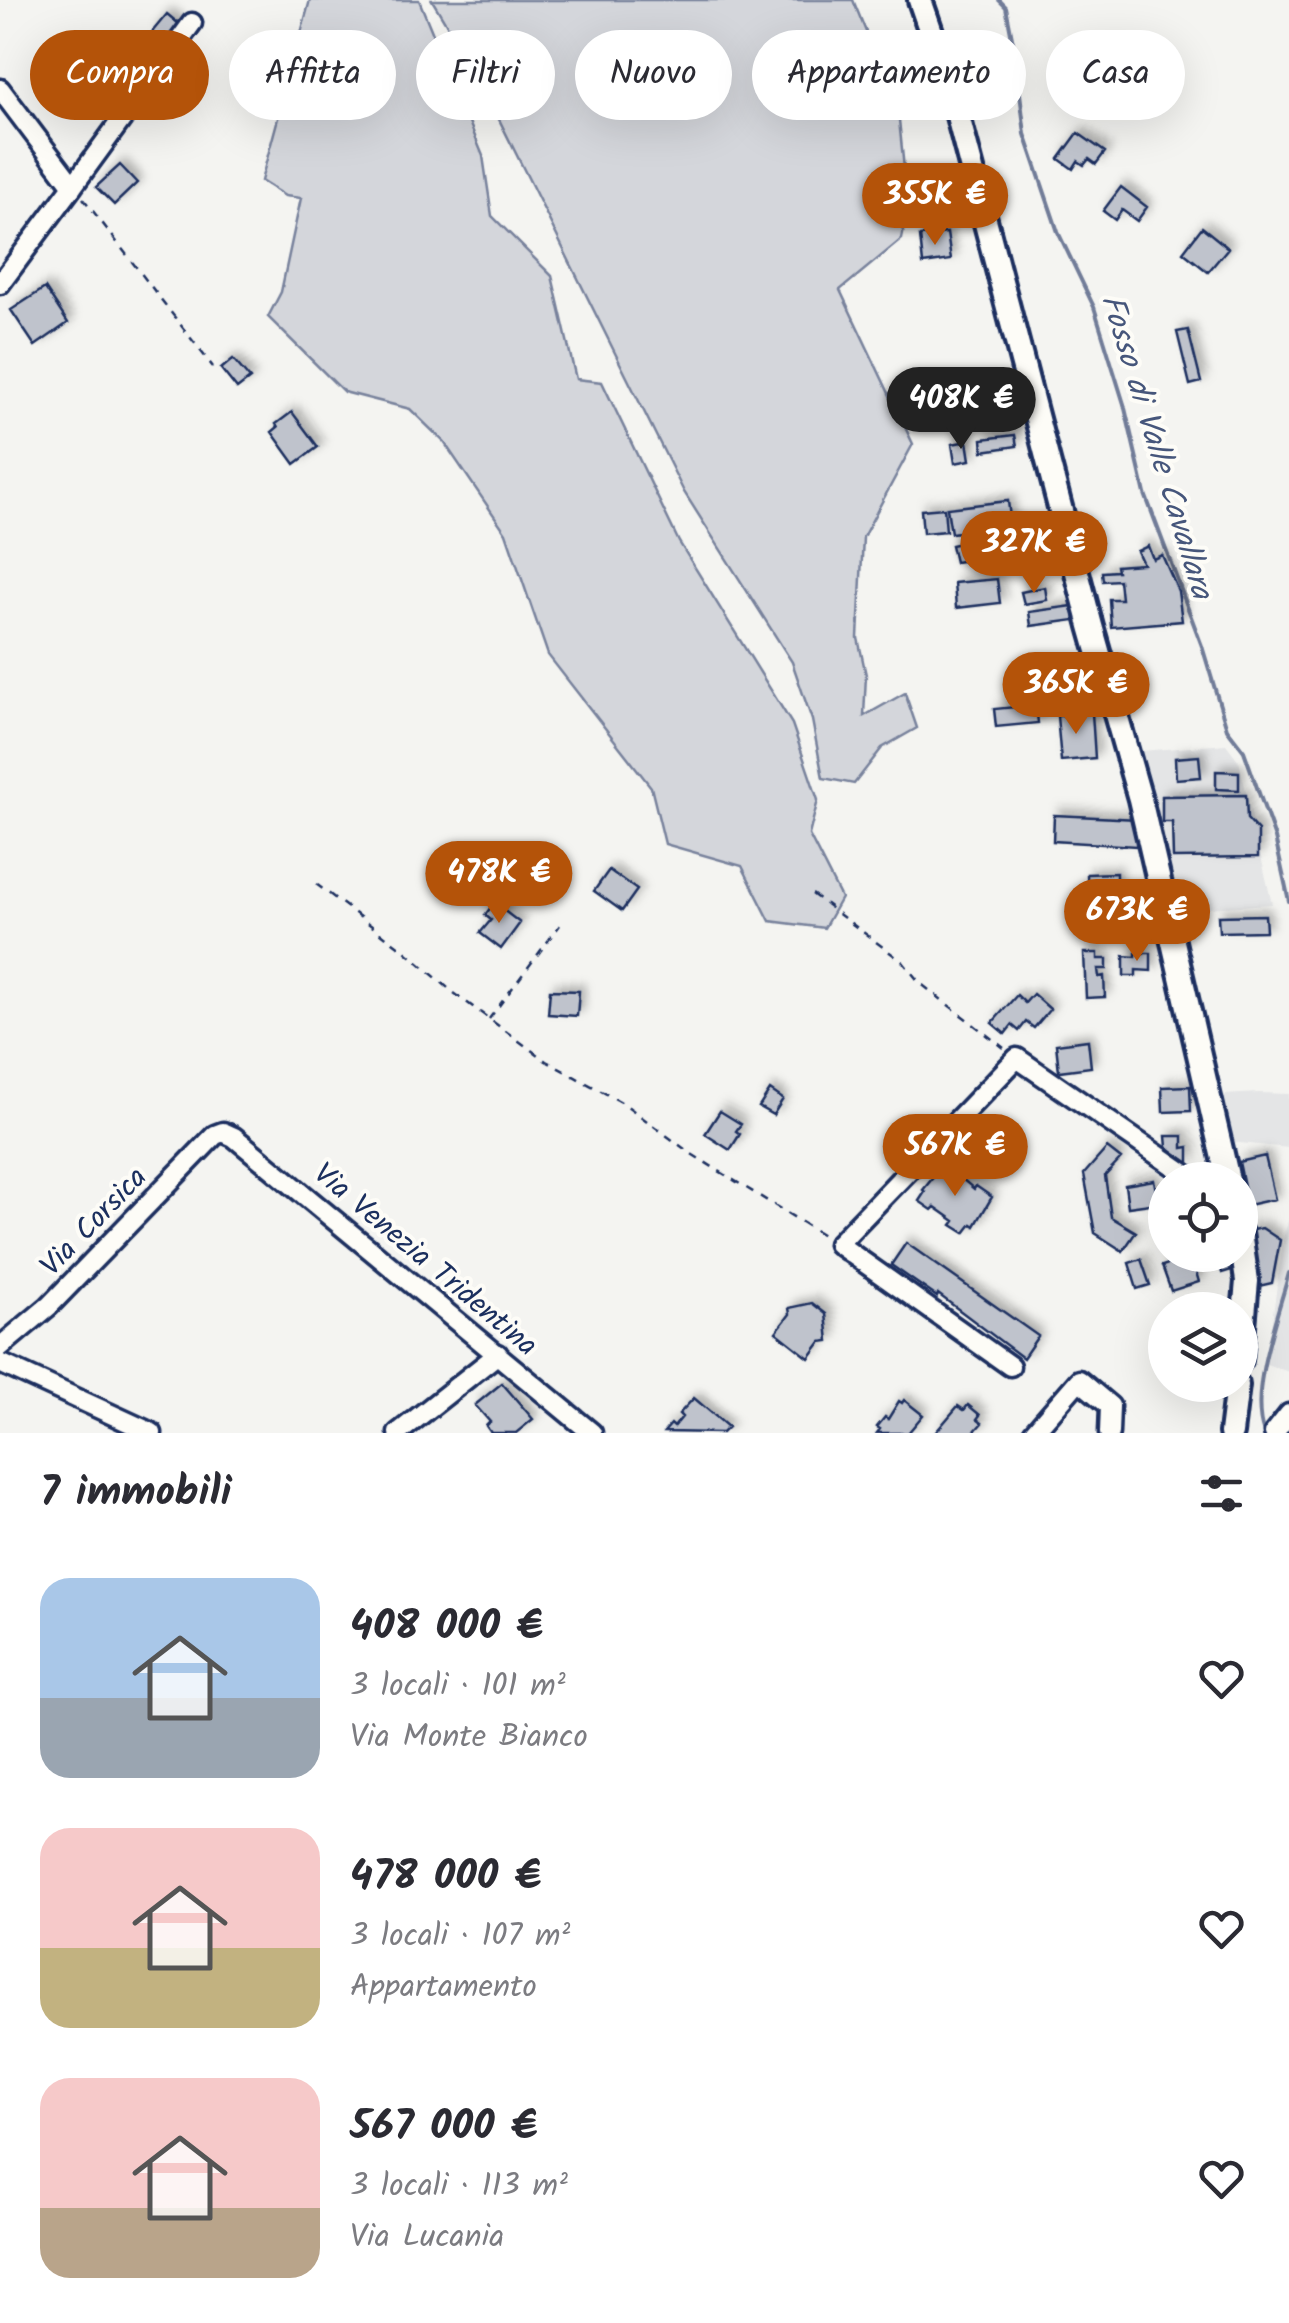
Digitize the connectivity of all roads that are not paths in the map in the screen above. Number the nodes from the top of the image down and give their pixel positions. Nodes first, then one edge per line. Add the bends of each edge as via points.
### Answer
1 (920, 0) edge
2 (192, 23) dead end
3 (0, 89) edge
4 (73, 186) junction
5 (0, 284) edge
6 (223, 1132) joint
7 (1168, 1162) edge
8 (1224, 1162) edge
9 (0, 1347) edge
10 (498, 1354) junction
11 (0, 1363) edge
12 (1010, 1366) dead end
13 (1236, 1402) edge
14 (1289, 1414) edge
15 (152, 1433) edge
16 (398, 1433) edge
17 (592, 1433) edge
18 (1033, 1433) edge
19 (1109, 1433) edge
20 (1231, 1433) edge
21 (1274, 1433) edge

1 - 8 main road via 952,93 1140,799
2 - 4 street
3 - 4 street
4 - 5 street
6 - 9 street, Via Corsica
6 - 10 street, Via Venezia Tridentina
7 - 12 street via 1017,1058 838,1244
10 - 16 street
10 - 17 street, Via Venezia Tridentina
11 - 15 street
13 - 20 main road
14 - 21 street
18 - 19 street via 1079,1380 1110,1406

